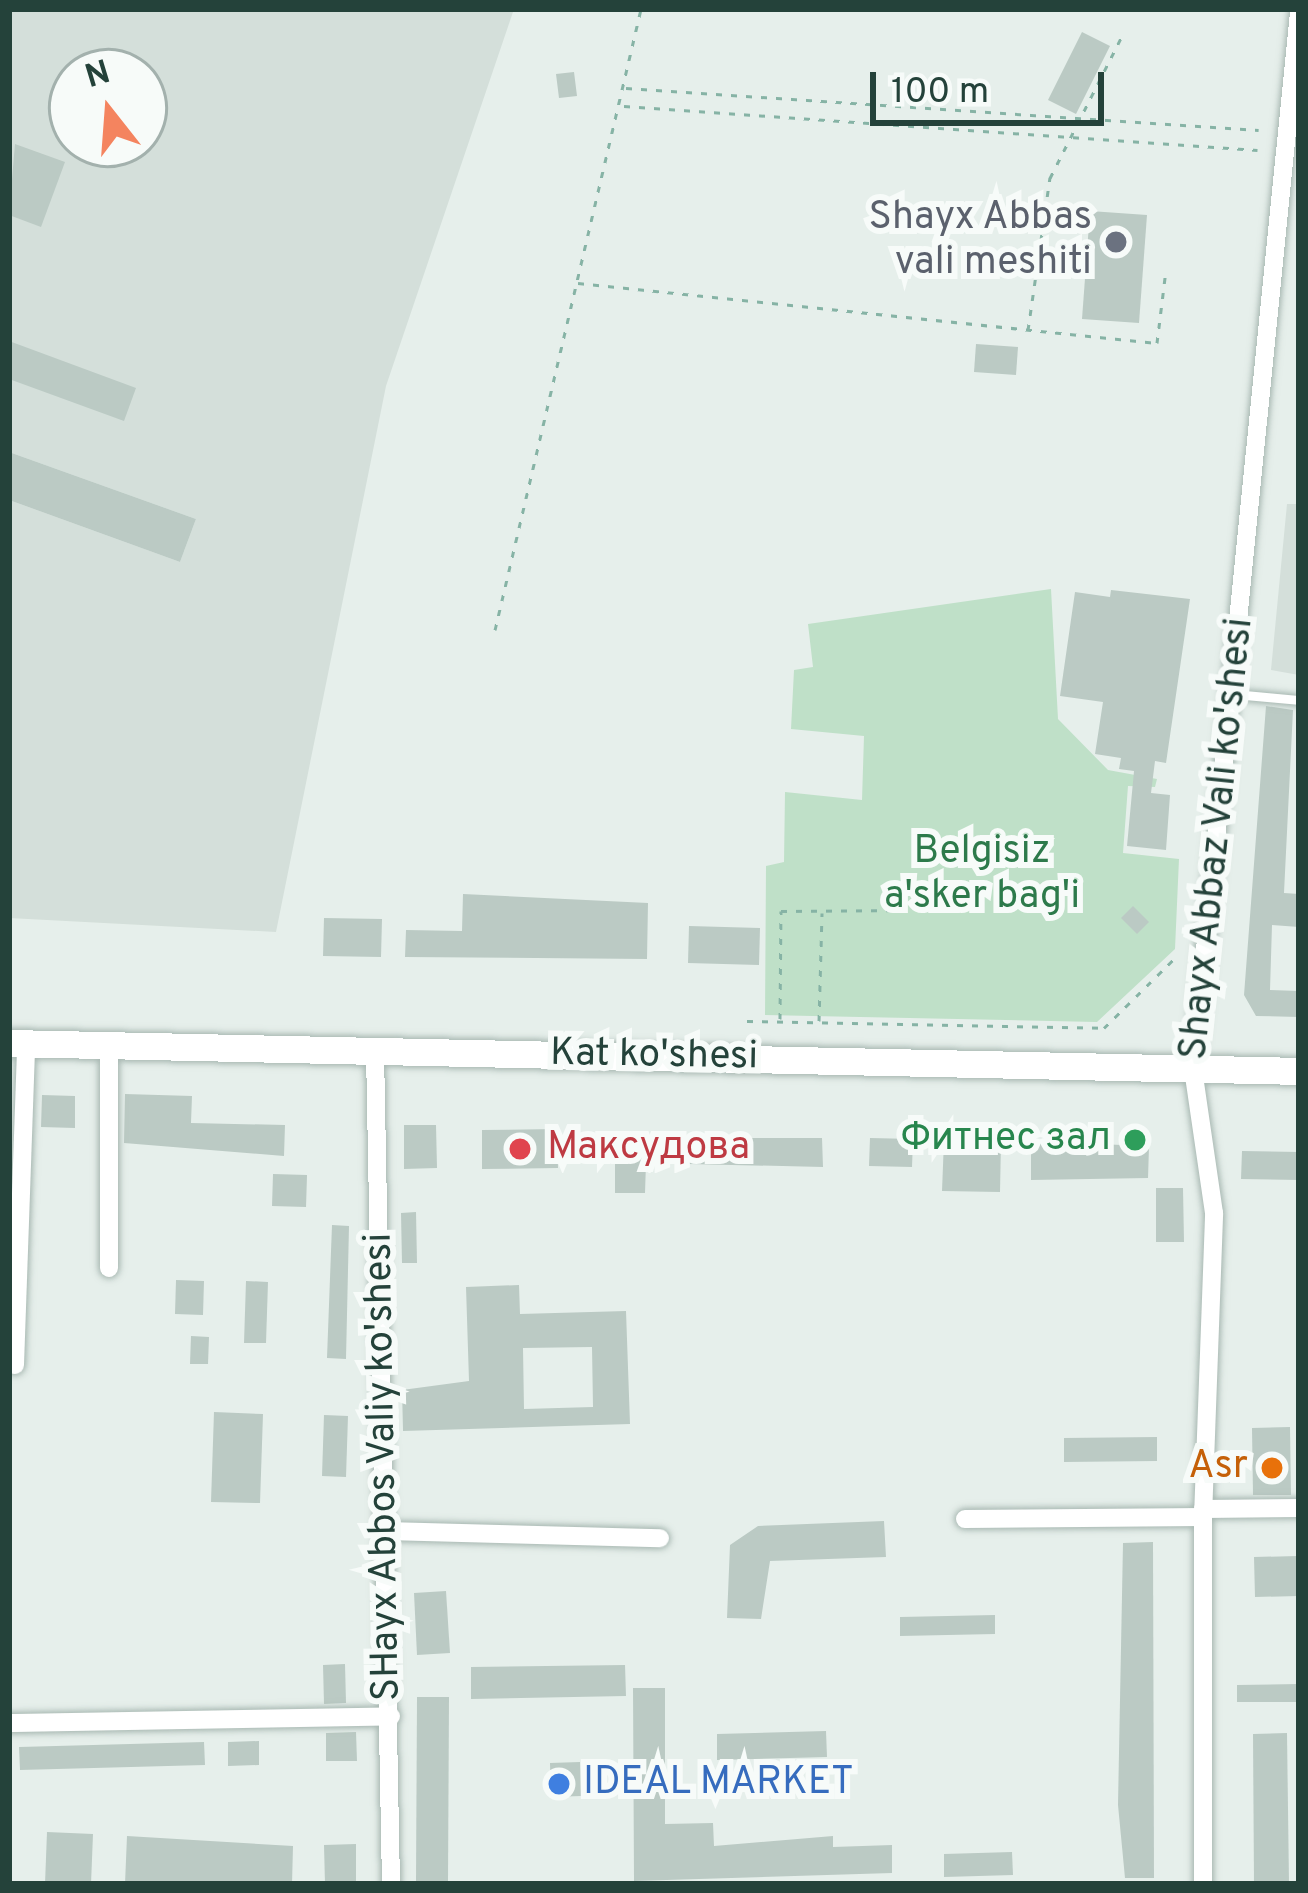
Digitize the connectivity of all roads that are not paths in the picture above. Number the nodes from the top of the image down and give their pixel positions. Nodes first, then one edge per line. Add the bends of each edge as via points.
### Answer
1 (1299, 12) edge
2 (1233, 694) junction
3 (1299, 700) edge
4 (17, 1043) edge
5 (109, 1045) junction
6 (375, 1051) junction
7 (1193, 1069) junction
8 (1299, 1071) edge
9 (109, 1268) dead end
10 (15, 1365) dead end
11 (1299, 1508) edge
12 (1203, 1513) junction
13 (965, 1519) dead end
14 (386, 1531) junction
15 (660, 1538) dead end
16 (391, 1715) junction
17 (9, 1723) edge
18 (391, 1884) edge
19 (1203, 1884) edge

1 - 2 street, Shayx Abbaz Vali ko'shesi
2 - 3 lane
2 - 7 street, Shayx Abbaz Vali ko'shesi
4 - 5 street, Kat ko'shesi
4 - 10 street
5 - 6 street, Kat ko'shesi
5 - 9 street
6 - 7 street, Kat ko'shesi
6 - 14 street, SHayx Abbos Valiy ko'shesi
7 - 8 street, Kat ko'shesi
7 - 12 street, Shayx Abbaz Vali ko'shesi via 1214,1213
11 - 12 street
12 - 13 street
12 - 19 street, Shayx Abbaz Vali ko'shesi
14 - 15 street
14 - 16 street, SHayx Abbos Valiy ko'shesi
16 - 17 street
16 - 18 street, SHayx Abbos Valiy ko'shesi

